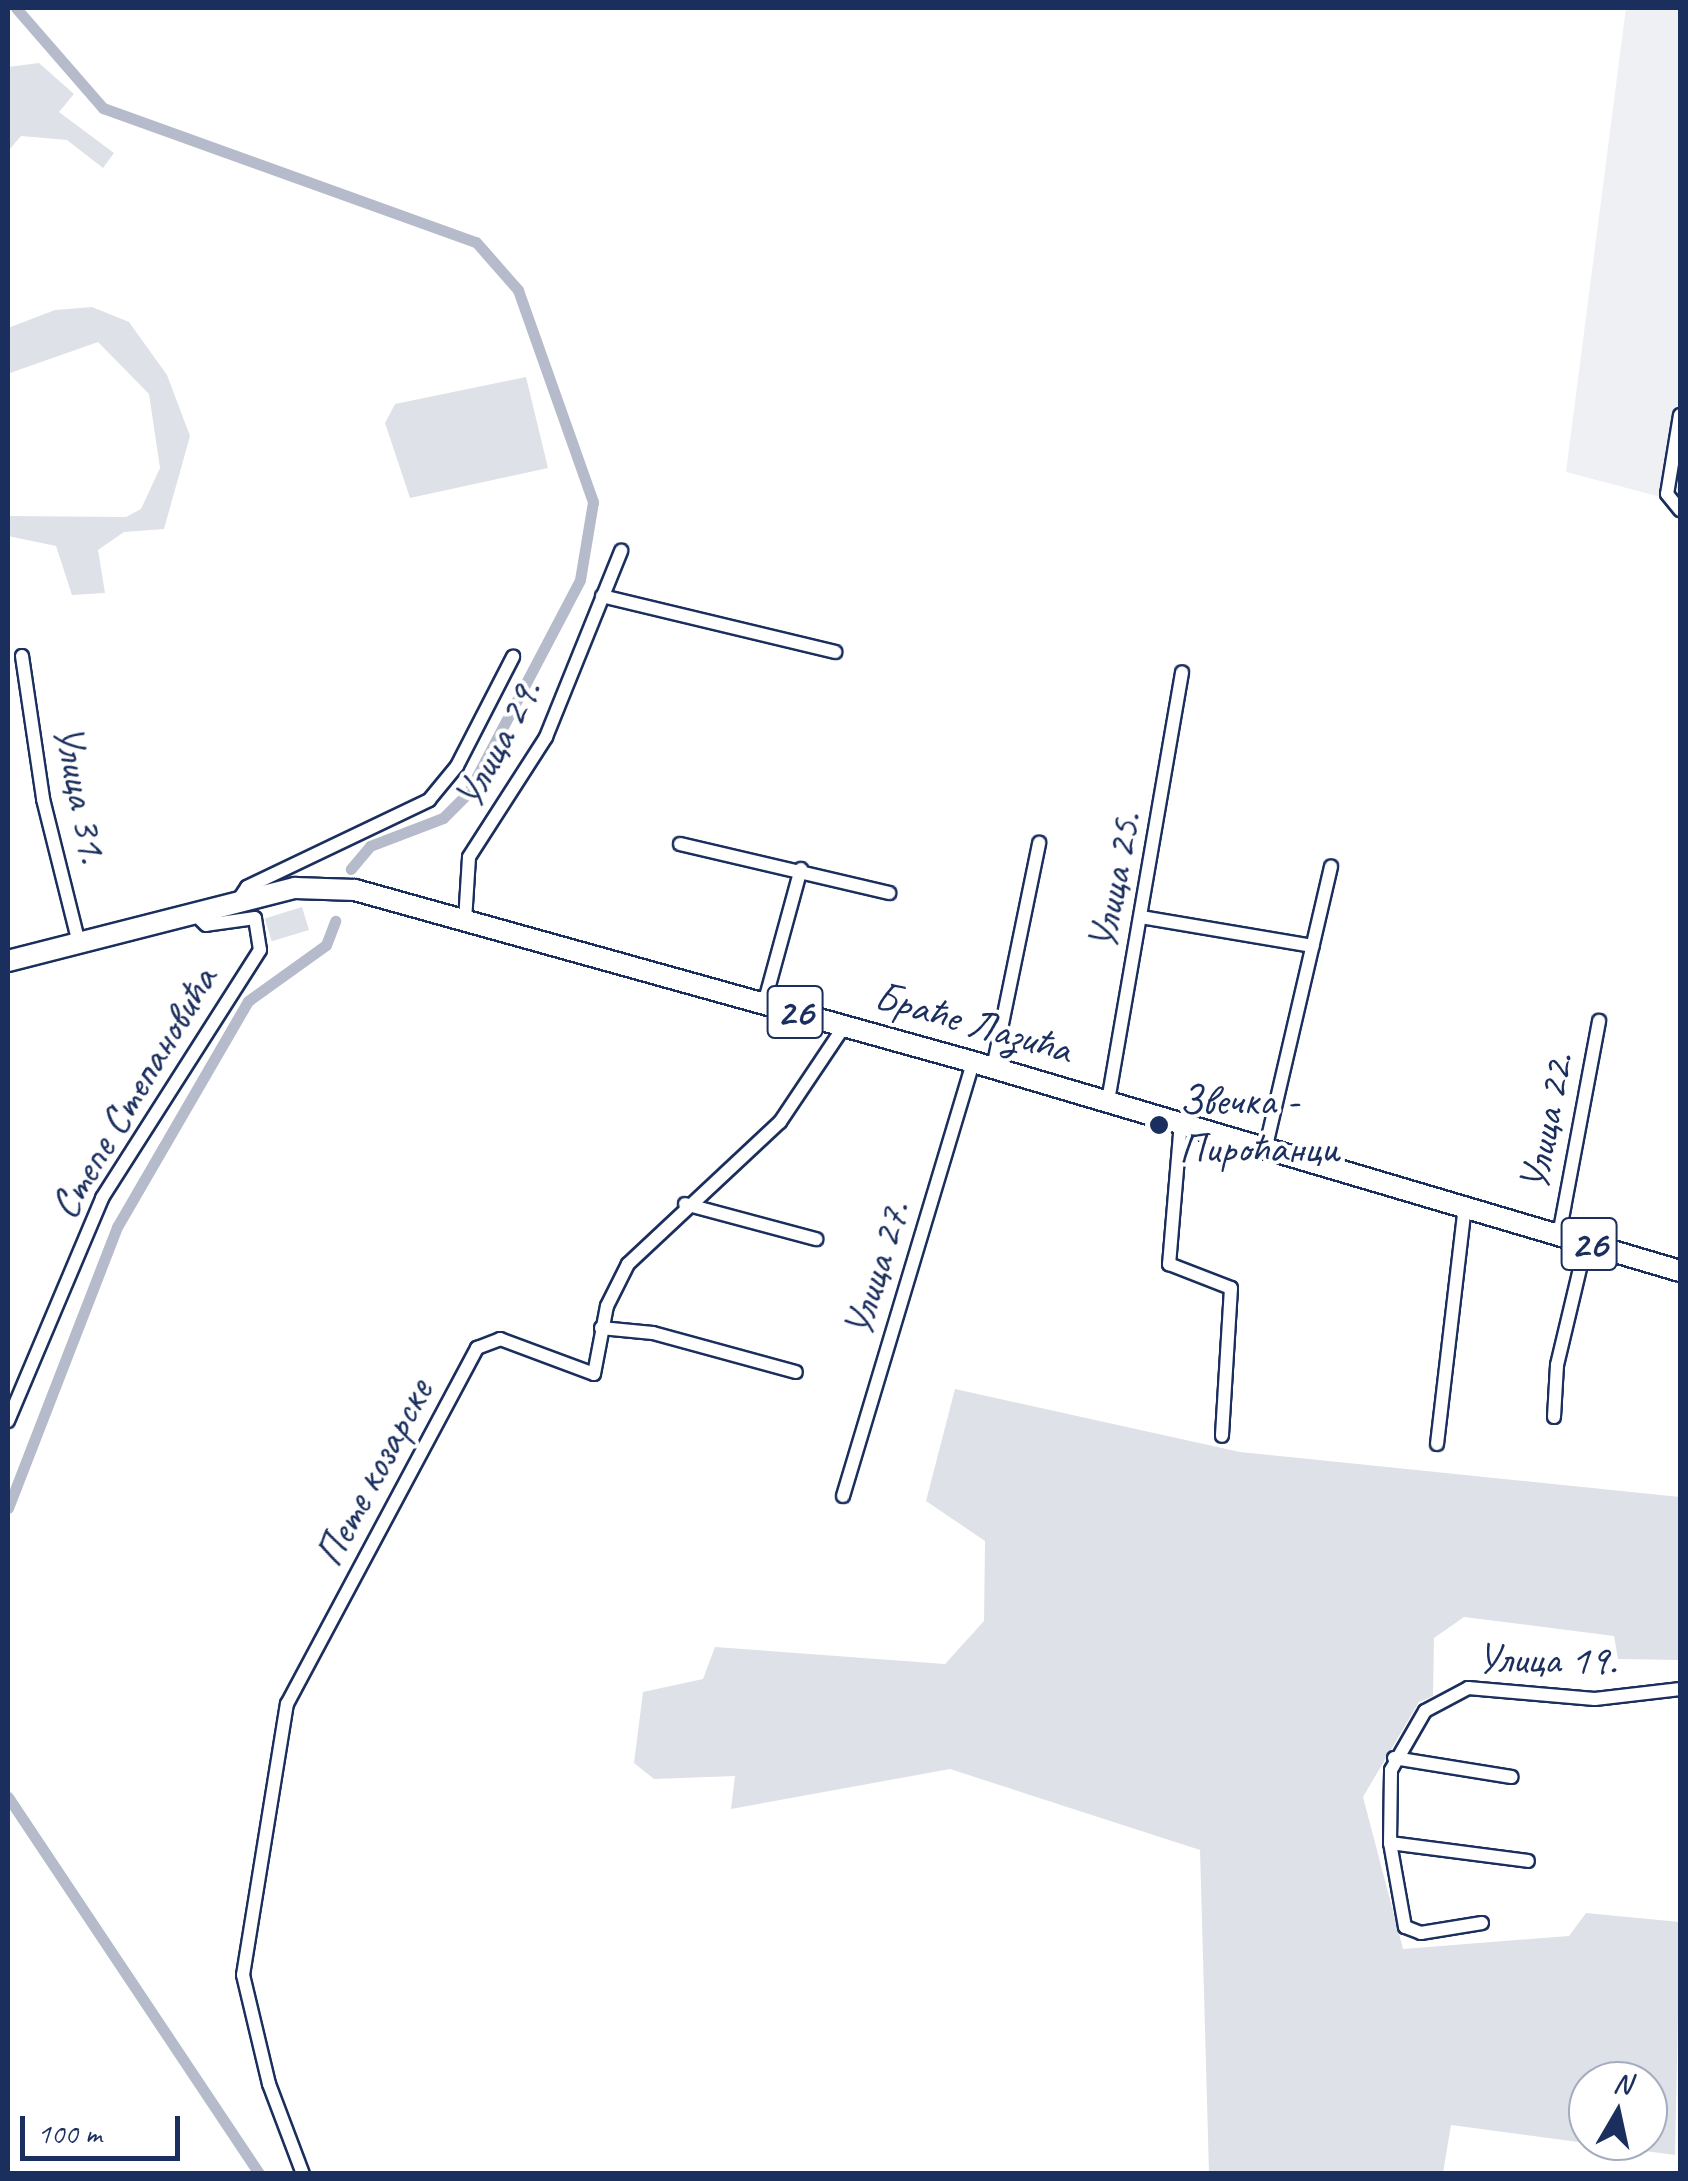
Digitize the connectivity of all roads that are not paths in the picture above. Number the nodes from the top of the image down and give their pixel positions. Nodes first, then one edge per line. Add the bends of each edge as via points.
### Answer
1 (1680, 415) edge
2 (1680, 510) edge
3 (621, 551) dead end
4 (602, 596) junction
5 (835, 652) dead end
6 (22, 656) dead end
7 (512, 657) dead end
8 (1182, 672) dead end
9 (1039, 843) dead end
10 (680, 844) dead end
11 (1331, 866) dead end
12 (801, 868) junction
13 (889, 893) dead end
14 (237, 902) junction
15 (195, 914) junction
16 (1141, 917) junction
17 (465, 921) junction
18 (79, 943) junction
19 (1313, 946) junction
20 (8, 961) edge
21 (764, 1004) junction
22 (1599, 1021) dead end
23 (845, 1026) junction
24 (983, 1065) junction
25 (1108, 1101) junction
26 (1181, 1122) junction
27 (1266, 1146) junction
28 (685, 1204) junction
29 (1465, 1206) junction
30 (1559, 1235) junction
31 (816, 1239) dead end
32 (1586, 1243) junction
33 (1680, 1271) edge
34 (601, 1328) junction
35 (796, 1372) dead end
36 (1554, 1417) dead end
37 (8, 1421) edge
38 (1222, 1436) dead end
39 (1437, 1444) dead end
40 (843, 1496) dead end
41 (1680, 1688) edge
42 (1394, 1758) junction
43 (1511, 1776) dead end
44 (1390, 1843) junction
45 (1528, 1861) dead end
46 (1482, 1922) dead end
47 (303, 2174) edge

1 - 2 street via 1667,494
3 - 4 street, Улица 29.
4 - 5 street
4 - 17 street, Улица 29. via 546,737 469,857
6 - 18 street, Улица 31. via 43,799
7 - 14 street via 457,766 429,800 246,887
8 - 16 street, Улица 25.
9 - 24 street, Улица 27.
10 - 12 street
11 - 19 street
12 - 13 street
12 - 21 street
14 - 15 main road, Браће Лазића / 26
14 - 17 main road, Браће Лазића / 26 via 329,887
15 - 18 main road, Браће Лазића / 26
15 - 37 street, Степе Степановића via 206,925 255,918 260,950 102,1198
16 - 19 street
16 - 25 street, Улица 25.
17 - 21 main road, Браће Лазића / 26
18 - 20 main road, Браће Лазића / 26
19 - 27 street
21 - 23 main road, Браће Лазића / 26
22 - 30 street, Улица 22.
23 - 24 main road, Браће Лазића / 26
23 - 28 street, Пете козарске via 780,1122
24 - 25 main road, Браће Лазића / 26
24 - 40 street, Улица 27.
25 - 26 main road, Браће Лазића / 26
26 - 27 main road, Браће Лазића / 26
26 - 38 street via 1169,1264 1231,1288
27 - 29 main road, Браће Лазића / 26
28 - 31 street
28 - 34 street, Пете козарске via 628,1264
29 - 30 main road, Браће Лазића / 26
29 - 39 street
30 - 32 main road, Браће Лазића / 26
32 - 33 main road, Браће Лазића / 26
32 - 36 street via 1556,1365
34 - 35 street via 653,1334
34 - 47 street, Пете козарске via 591,1375 500,1339 478,1348 283,1715 243,1975 270,2084
41 - 42 street, Улица 19. via 1604,1699 1457,1690 1424,1711
42 - 43 street
42 - 44 street, Улица 19.
44 - 45 street
44 - 46 street, Улица 19. via 1405,1927 1422,1933

